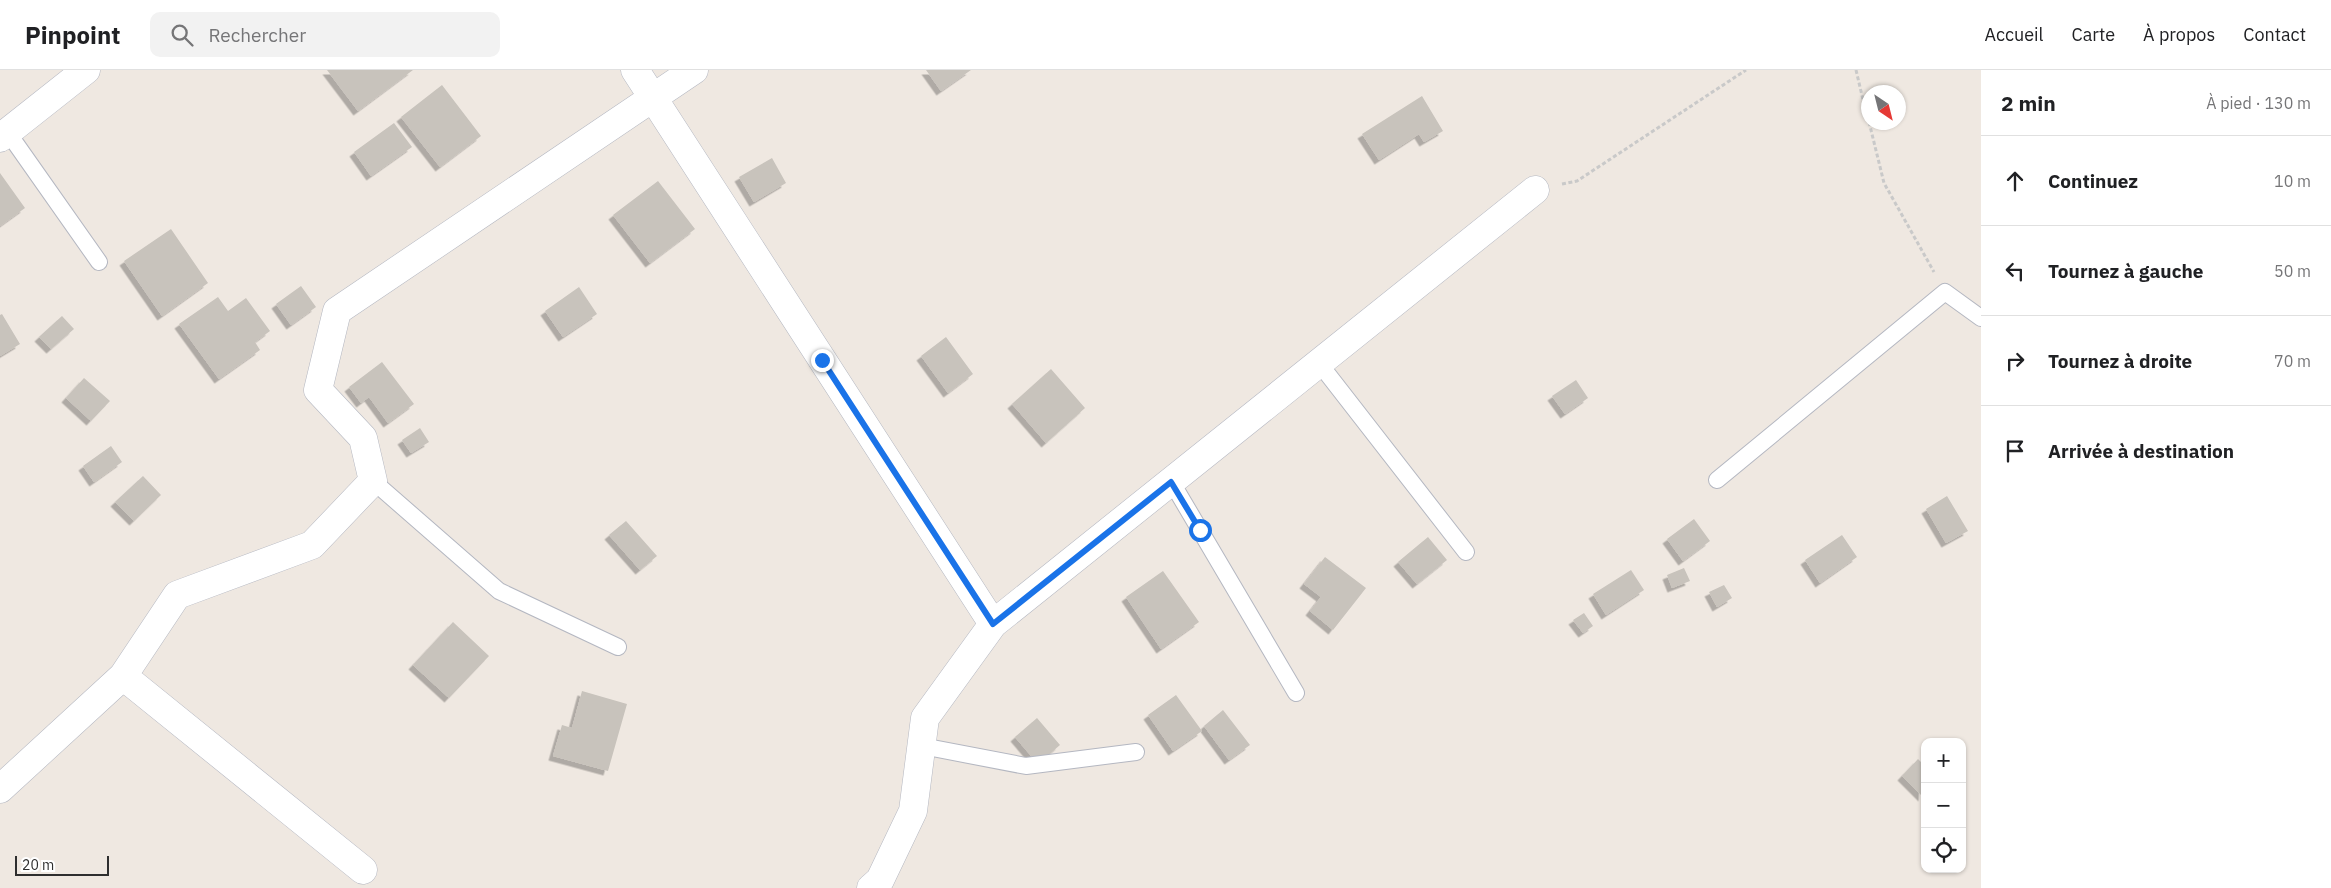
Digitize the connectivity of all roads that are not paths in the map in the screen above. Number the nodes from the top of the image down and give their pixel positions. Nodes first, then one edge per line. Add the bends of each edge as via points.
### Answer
1 (86, 70) edge
2 (635, 70) edge
3 (694, 70) edge
4 (652, 97) junction
5 (4, 136) edge
6 (1535, 190) road end
7 (99, 262) dead end
8 (1981, 318) edge
9 (1319, 363) junction
10 (1716, 480) dead end
11 (373, 481) junction
12 (1171, 482) junction
13 (1466, 552) dead end
14 (993, 624) junction
15 (618, 647) dead end
16 (123, 676) junction
17 (1296, 694) dead end
18 (922, 746) junction
19 (1136, 752) dead end
20 (0, 788) edge
21 (363, 870) dead end
22 (881, 885) edge

1 - 5 street
2 - 4 street
3 - 4 street
4 - 11 street via 337,311 318,390 363,438
4 - 14 street
5 - 7 lane
6 - 9 street
8 - 10 lane via 1945,292
9 - 12 street
9 - 13 lane
11 - 15 lane via 499,591
11 - 16 street via 312,545 177,594
12 - 14 street
12 - 17 lane
14 - 18 street via 925,718
16 - 20 street
16 - 21 street
18 - 19 lane via 1026,766
18 - 22 street via 913,811

